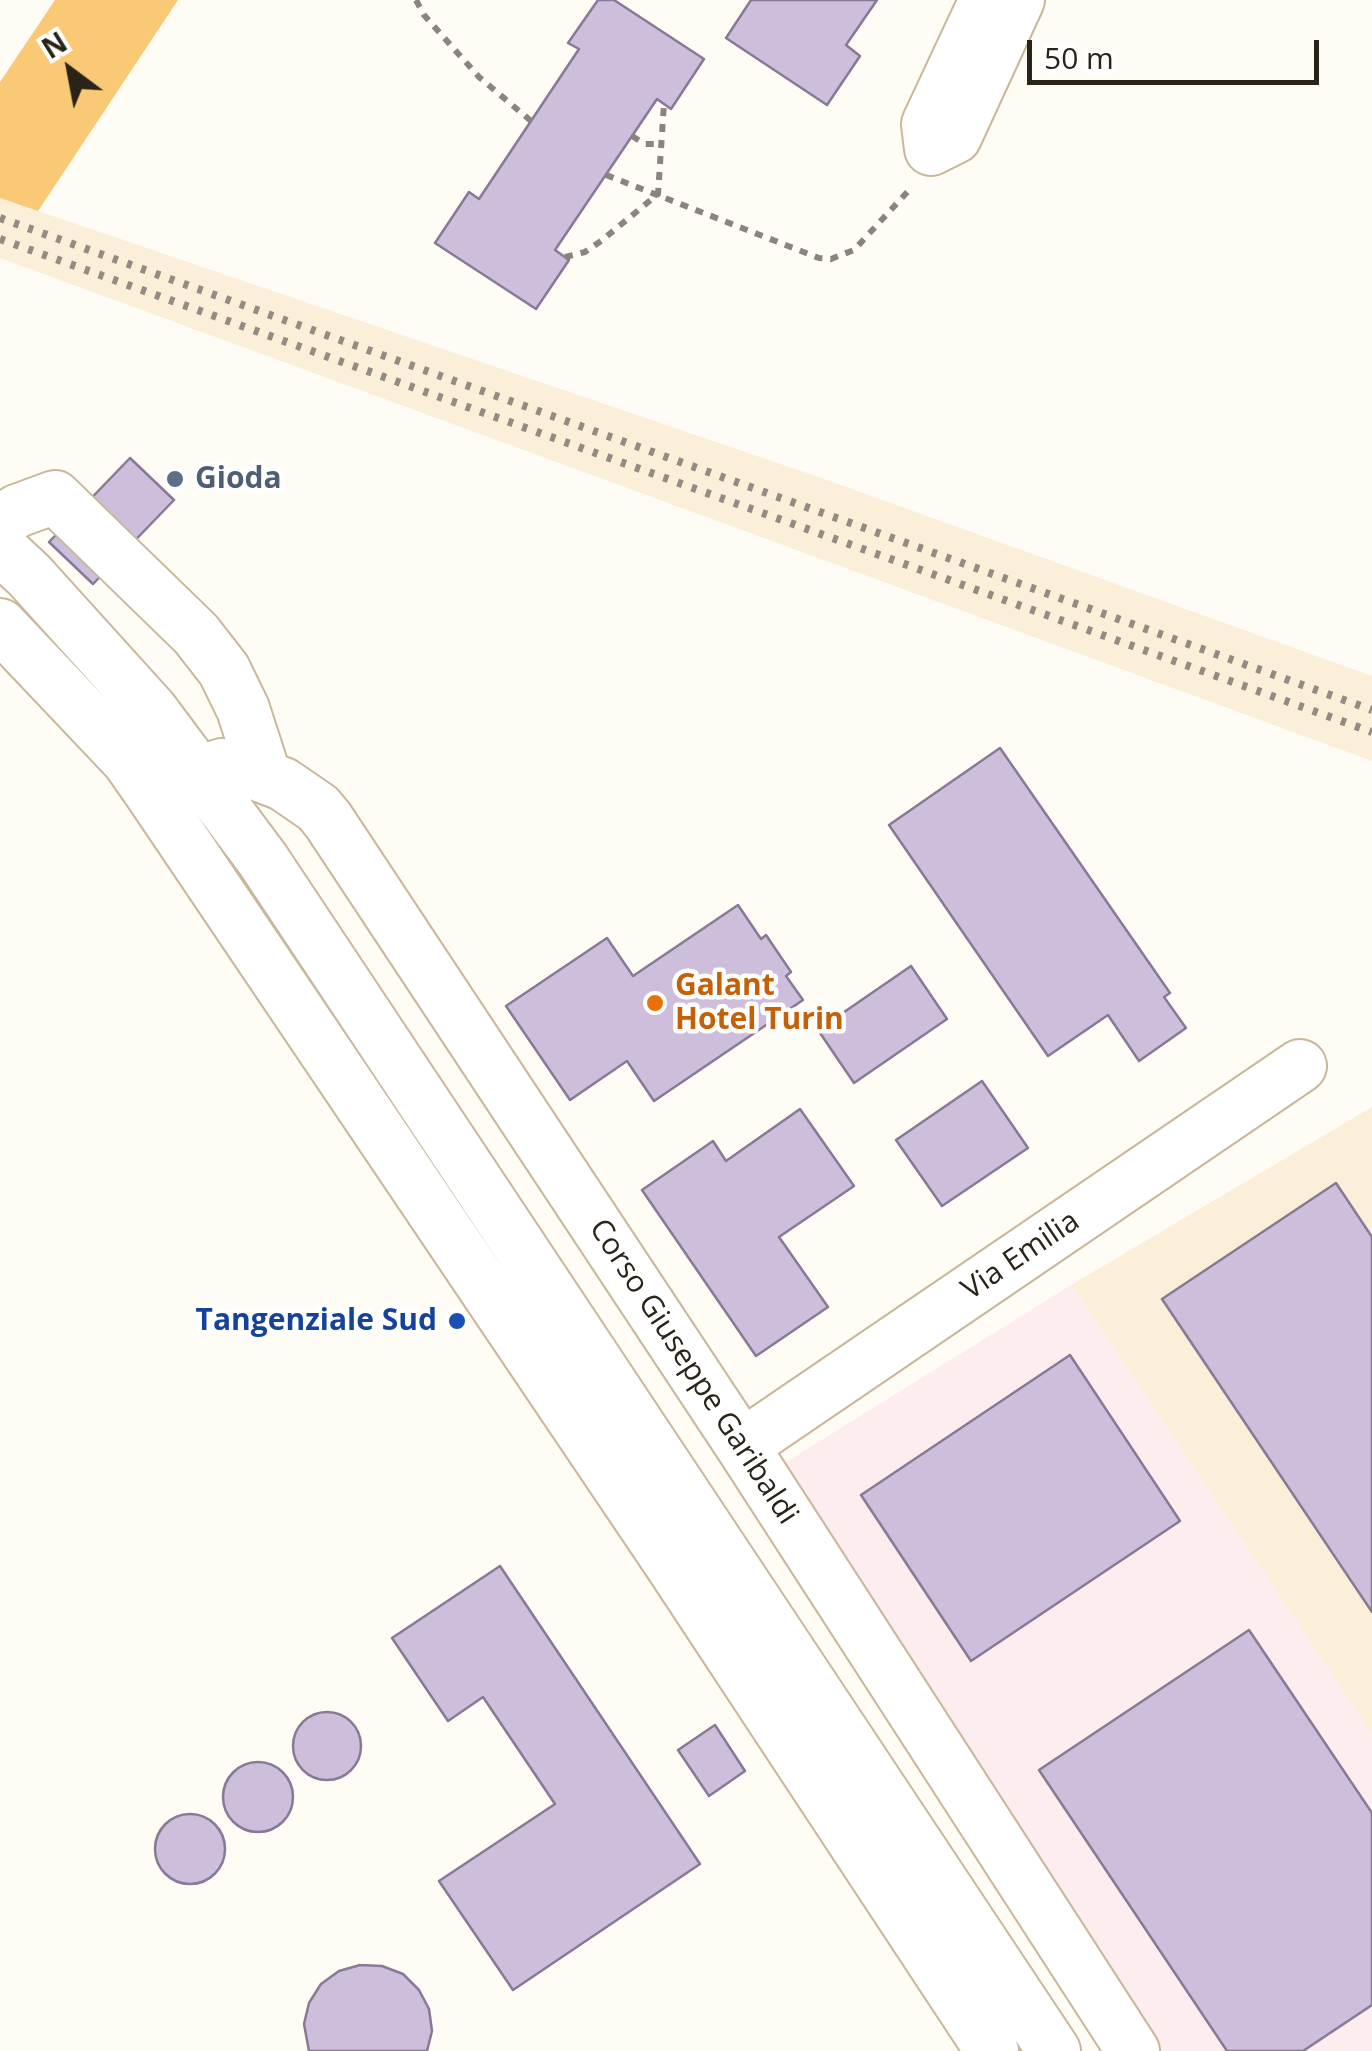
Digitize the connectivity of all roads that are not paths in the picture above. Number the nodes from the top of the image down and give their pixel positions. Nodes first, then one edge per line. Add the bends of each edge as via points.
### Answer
1 (986, 0) edge
2 (1018, 0) edge
3 (0, 522) edge
4 (0, 548) edge
5 (0, 626) edge
6 (265, 776) junction
7 (174, 782) junction
8 (1300, 1066) dead end
9 (742, 1446) junction
10 (992, 2051) edge
11 (1054, 2051) edge
12 (1133, 2051) edge

1 - 2 street via 928,124 922,168 954,137
3 - 6 street via 55,497 196,634 224,670
4 - 7 street via 152,710
5 - 7 street via 128,760
6 - 7 street, Corso Giuseppe Garibaldi via 222,765
6 - 9 street, Corso Giuseppe Garibaldi via 328,820
7 - 10 street via 671,1564
7 - 11 street via 263,860
8 - 9 street, Via Emilia
9 - 12 street, Corso Giuseppe Garibaldi

